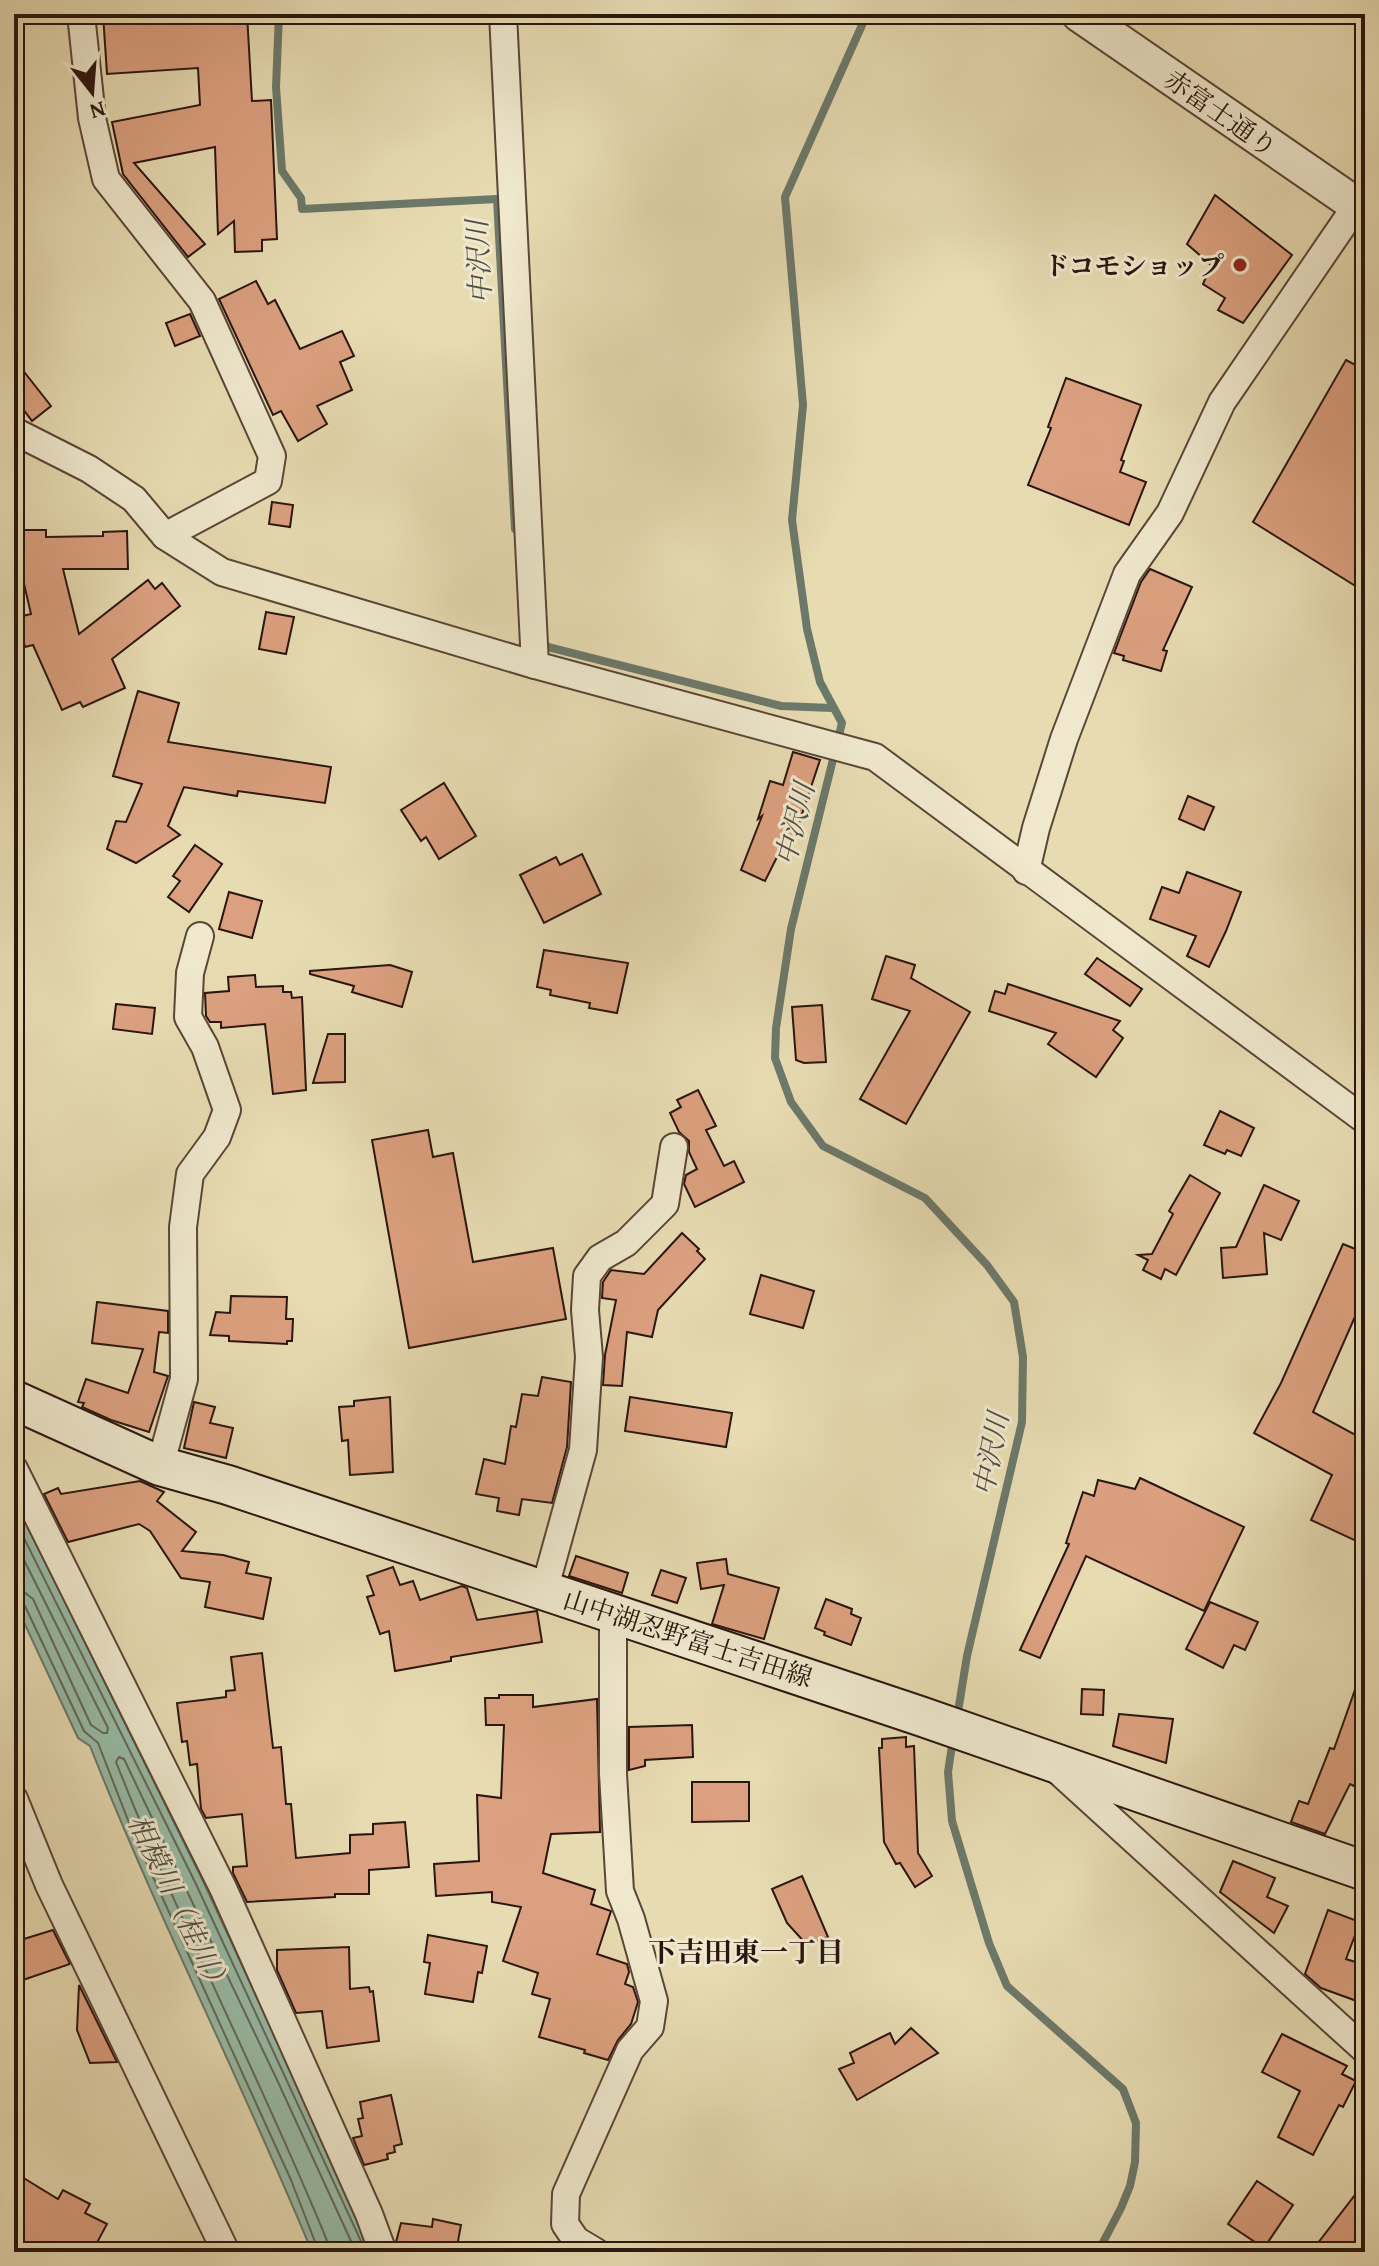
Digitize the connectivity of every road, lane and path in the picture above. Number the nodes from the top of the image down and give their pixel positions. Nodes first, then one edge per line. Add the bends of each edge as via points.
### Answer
1 (81, 14) edge
2 (503, 14) edge
3 (1079, 14) edge
4 (1360, 208) edge
5 (14, 431) edge
6 (165, 536) junction
7 (535, 665) junction
8 (1026, 871) junction
9 (200, 936) dead end
10 (1365, 1120) edge
11 (674, 1147) dead end
12 (14, 1400) edge
13 (160, 1466) junction
14 (14, 1469) edge
15 (544, 1591) junction
16 (613, 1613) junction
17 (1036, 1756) junction
18 (14, 1799) edge
19 (1365, 1871) edge
20 (1365, 2050) edge
21 (226, 2252) edge
22 (383, 2252) edge
23 (596, 2252) edge

1 - 6 street via 92,118 106,179 202,301 272,456 268,481
2 - 7 street
3 - 4 street, 赤富士通り
4 - 8 street via 1222,402 1170,513 1127,574 1064,739
5 - 6 street via 134,499
6 - 7 street via 222,572
7 - 8 street via 875,757
8 - 10 street
9 - 13 street via 190,973 188,1017 205,1047 227,1110 217,1137 190,1174 183,1227 184,1379
11 - 15 street via 665,1204 626,1243 600,1258 587,1276 583,1450
12 - 13 main road, 山中湖忍野富士吉田線
13 - 15 main road, 山中湖忍野富士吉田線
14 - 22 street via 223,1888
15 - 16 main road, 山中湖忍野富士吉田線
16 - 17 main road, 山中湖忍野富士吉田線
16 - 23 street via 613,1774 620,1891 654,2001 650,2027 630,2050 566,2194 565,2224 576,2240
17 - 19 main road, 山中湖忍野富士吉田線
17 - 20 street
18 - 21 street via 49,1885

